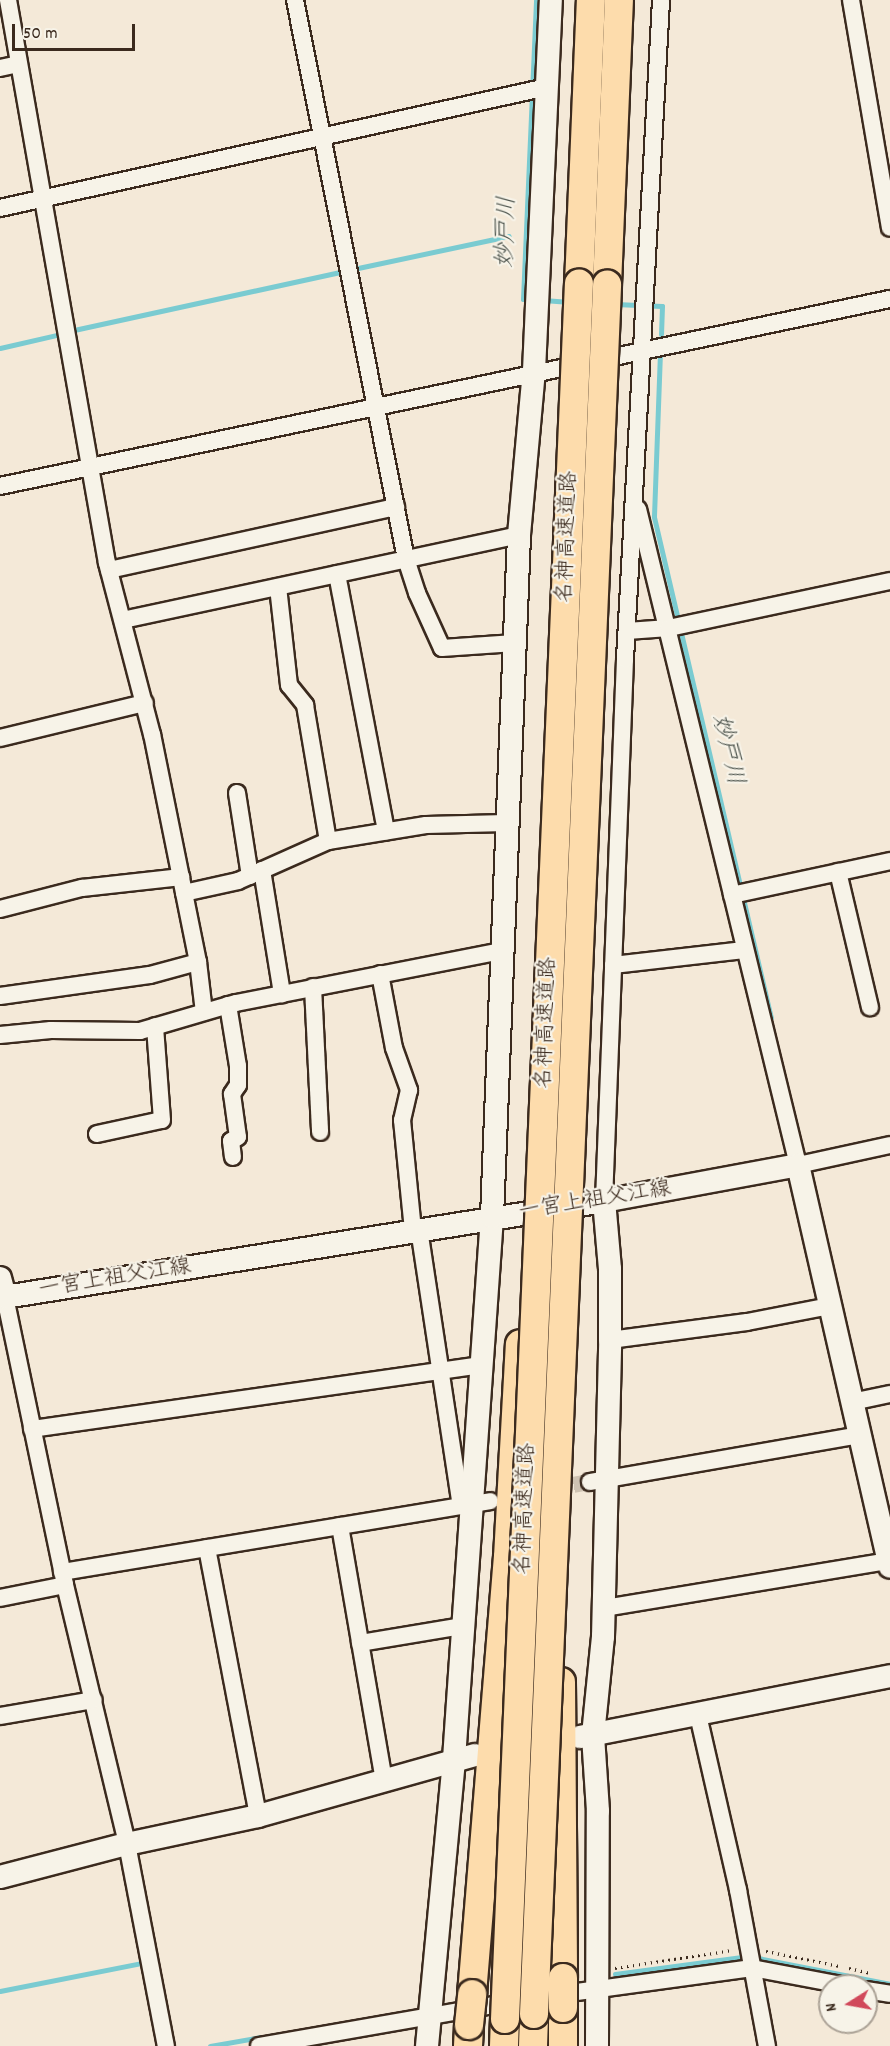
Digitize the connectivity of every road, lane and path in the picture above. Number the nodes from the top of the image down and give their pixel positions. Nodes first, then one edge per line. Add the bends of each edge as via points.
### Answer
1 (8, 0) edge
2 (295, 0) edge
3 (551, 0) edge
4 (591, 0) edge
5 (619, 0) edge
6 (661, 0) edge
7 (851, 0) edge
8 (19, 64) junction
9 (0, 68) edge
10 (536, 88) junction
11 (323, 135) junction
12 (42, 198) junction
13 (0, 208) edge
14 (890, 228) edge
15 (890, 299) edge
16 (642, 352) junction
17 (534, 371) junction
18 (377, 407) junction
19 (90, 467) junction
20 (0, 486) edge
21 (634, 495) junction
22 (396, 507) junction
23 (519, 535) junction
24 (567, 553) junction
25 (597, 553) junction
26 (406, 559) junction
27 (109, 570) junction
28 (337, 574) junction
29 (890, 581) edge
30 (278, 587) junction
31 (123, 620) junction
32 (676, 627) junction
33 (627, 631) junction
34 (514, 643) junction
35 (145, 703) junction
36 (0, 738) edge
37 (237, 793) dead end
38 (506, 823) junction
39 (386, 831) junction
40 (328, 842) junction
41 (890, 861) edge
42 (838, 872) junction
43 (256, 873) junction
44 (183, 885) junction
45 (739, 894) junction
46 (0, 909) edge
47 (744, 950) junction
48 (501, 951) junction
49 (198, 962) junction
50 (613, 965) junction
51 (380, 974) junction
52 (313, 987) junction
53 (282, 994) junction
54 (0, 996) edge
55 (228, 1005) junction
56 (870, 1007) dead end
57 (204, 1012) junction
58 (154, 1026) junction
59 (0, 1035) edge
60 (320, 1132) dead end
61 (97, 1134) dead end
62 (890, 1145) edge
63 (233, 1157) dead end
64 (798, 1165) junction
65 (604, 1202) junction
66 (492, 1217) junction
67 (416, 1229) junction
68 (2, 1288) edge
69 (830, 1306) junction
70 (610, 1340) junction
71 (480, 1365) junction
72 (440, 1370) junction
73 (890, 1394) edge
74 (852, 1402) junction
75 (32, 1429) junction
76 (860, 1434) junction
77 (598, 1480) junction
78 (474, 1503) junction
79 (340, 1526) junction
80 (207, 1548) junction
81 (889, 1554) edge
82 (63, 1578) junction
83 (0, 1598) edge
84 (604, 1608) junction
85 (463, 1626) junction
86 (360, 1643) junction
87 (890, 1676) edge
88 (94, 1700) junction
89 (698, 1715) junction
90 (0, 1716) edge
91 (586, 1736) junction
92 (465, 1757) junction
93 (384, 1782) junction
94 (258, 1816) junction
95 (127, 1844) junction
96 (0, 1877) edge
97 (752, 1968) junction
98 (818, 1981) edge
99 (598, 1987) junction
100 (429, 2017) junction
101 (468, 2035) edge
102 (166, 2046) edge
103 (259, 2046) edge
104 (427, 2046) edge
105 (504, 2046) edge
106 (533, 2046) edge
107 (563, 2046) edge
108 (597, 2046) edge
109 (767, 2046) edge

1 - 8 street
2 - 11 street
3 - 10 street
4 - 24 highway, 名神高速道路, bridge
5 - 25 highway, 名神高速道路, bridge
6 - 16 street
7 - 14 street
8 - 9 street
8 - 12 street
10 - 11 street
10 - 17 street
11 - 12 street
11 - 18 street
12 - 13 street
12 - 19 street
15 - 16 street
16 - 17 street
16 - 21 street
17 - 18 street
17 - 23 street
18 - 19 street
18 - 22 street
19 - 20 street
19 - 27 street
21 - 32 street
21 - 33 street
22 - 26 street
22 - 27 street
23 - 26 street
23 - 34 street
24 - 101 highway, bridge via 508,1557
24 - 105 highway, 名神高速道路, bridge
25 - 106 highway, 名神高速道路, bridge
25 - 107 highway, bridge via 598,763 561,1632
26 - 28 street
26 - 34 street via 425,615 442,648
27 - 31 street
28 - 30 street
28 - 39 street
29 - 32 street
30 - 31 street
30 - 40 street via 288,685 305,705
31 - 35 street
32 - 33 street
32 - 45 street
33 - 50 street
34 - 38 street
35 - 36 street
35 - 44 street
37 - 43 street
38 - 39 street via 426,825
38 - 48 street
39 - 40 street
40 - 43 street
41 - 42 street
42 - 45 street
42 - 56 street
43 - 44 street
43 - 53 street
44 - 46 street via 82,888
44 - 49 street
45 - 47 street
47 - 50 street
47 - 64 street
48 - 51 street
48 - 66 street
49 - 54 street via 150,975
49 - 57 street
50 - 65 street
51 - 52 street
51 - 67 street via 394,1048 409,1090 402,1120
52 - 53 street
52 - 60 street
53 - 55 street
55 - 57 street
55 - 63 street via 238,1066 238,1085 232,1094 238,1137 231,1141
57 - 58 street
58 - 59 street via 111,1033 51,1030
58 - 61 street via 162,1120
62 - 64 street
64 - 65 street, 一宮上祖父江線
64 - 69 street
65 - 66 street, 一宮上祖父江線
65 - 70 street via 610,1269
66 - 67 street, 一宮上祖父江線
66 - 71 street
67 - 68 street, 一宮上祖父江線
67 - 72 street
68 - 75 street
69 - 70 street via 747,1322
69 - 74 street
70 - 77 street
71 - 72 street
71 - 78 street
72 - 75 street
72 - 78 street
73 - 74 street
74 - 76 street
75 - 82 street
76 - 77 street via 788,1450
76 - 81 street
77 - 84 street
78 - 79 street
78 - 85 street
79 - 80 street
79 - 86 street
80 - 82 street
80 - 94 street
81 - 84 street
82 - 83 street
82 - 88 street
84 - 91 street
85 - 86 street
85 - 92 street
86 - 93 street
87 - 89 street
88 - 90 street
88 - 95 street
89 - 91 street
89 - 97 street
91 - 99 street via 598,1811
92 - 93 street
92 - 100 street
93 - 94 street
94 - 95 street
95 - 96 street
95 - 102 street
97 - 98 street
97 - 99 street
97 - 109 street
99 - 100 street
99 - 108 street
100 - 103 street
100 - 104 street

